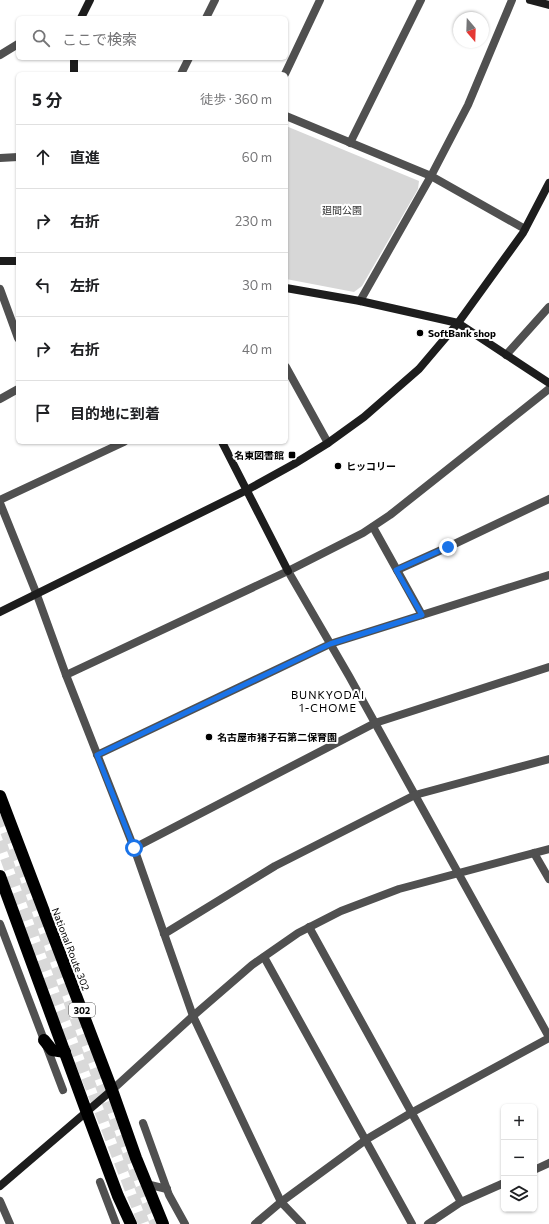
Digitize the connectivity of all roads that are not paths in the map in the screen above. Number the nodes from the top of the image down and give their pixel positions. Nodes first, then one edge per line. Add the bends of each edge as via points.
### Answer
1 (90, 0) edge
2 (215, 0) edge
3 (320, 0) edge
4 (421, 0) edge
5 (512, 0) edge
6 (530, 0) edge
7 (549, 5) edge
8 (82, 16) edge
9 (207, 16) edge
10 (16, 45) edge
11 (0, 55) edge
12 (74, 60) edge
13 (187, 60) edge
14 (74, 72) edge
15 (184, 72) edge
16 (286, 72) edge
17 (288, 117) edge
18 (350, 143) junction
19 (16, 157) edge
20 (0, 158) edge
21 (431, 176) junction
22 (549, 183) edge
23 (525, 229) junction
24 (16, 261) edge
25 (0, 262) edge
26 (288, 288) edge
27 (0, 289) edge
28 (360, 301) junction
29 (549, 307) edge
30 (458, 322) junction
31 (16, 333) edge
32 (506, 355) junction
33 (288, 371) edge
34 (549, 383) edge
35 (549, 389) edge
36 (16, 391) edge
37 (0, 399) edge
38 (328, 443) junction
39 (120, 444) edge
40 (223, 444) edge
41 (246, 490) junction
42 (549, 498) edge
43 (0, 500) edge
44 (0, 503) edge
45 (373, 527) junction
46 (396, 570) junction
47 (288, 571) junction
48 (549, 575) edge
49 (37, 595) junction
50 (0, 612) edge
51 (422, 615) junction
52 (330, 644) junction
53 (549, 667) edge
54 (66, 675) junction
55 (375, 723) junction
56 (97, 755) junction
57 (549, 759) edge
58 (0, 796) edge
59 (415, 796) junction
60 (134, 848) junction
61 (549, 849) edge
62 (534, 853) junction
63 (458, 873) junction
64 (0, 876) edge
65 (549, 879) edge
66 (309, 927) junction
67 (1, 929) edge
68 (164, 934) junction
69 (264, 957) junction
70 (193, 1016) junction
71 (549, 1038) edge
72 (44, 1040) junction
73 (65, 1052) junction
74 (63, 1090) dead end
75 (112, 1090) junction
76 (87, 1113) junction
77 (411, 1113) junction
78 (143, 1123) dead end
79 (367, 1139) junction
80 (549, 1163) edge
81 (537, 1169) edge
82 (100, 1182) dead end
83 (146, 1184) junction
84 (501, 1184) edge
85 (0, 1186) edge
86 (167, 1189) junction
87 (0, 1201) edge
88 (281, 1202) junction
89 (460, 1202) junction
90 (127, 1221) edge
91 (10, 1224) edge
92 (116, 1224) edge
93 (163, 1224) edge
94 (184, 1224) edge
95 (255, 1224) edge
96 (302, 1224) edge
97 (412, 1224) edge
98 (428, 1224) edge

1 - 8 street
2 - 9 street
3 - 16 street
4 - 18 street
5 - 21 street via 468,105
6 - 7 street
10 - 11 street
12 - 14 street
13 - 15 street
17 - 18 street
18 - 21 street
19 - 20 street
21 - 23 street
21 - 28 street
22 - 23 street
23 - 30 street
24 - 25 street
26 - 28 street
27 - 31 street
28 - 30 street
29 - 32 street
30 - 32 street
30 - 38 street via 419,369 364,417
32 - 34 street
33 - 38 street
35 - 45 street
36 - 37 street
38 - 41 street
39 - 43 street
40 - 41 street
41 - 47 street
41 - 49 street
42 - 46 street
44 - 49 street
45 - 46 street
45 - 47 street
46 - 51 street
47 - 52 street
47 - 54 street
48 - 51 street
49 - 50 street
49 - 54 street
51 - 52 street
52 - 55 street
52 - 56 street
53 - 55 street
54 - 56 street
55 - 59 street
55 - 60 street
56 - 60 street
57 - 59 street
58 - 75 highway, National Route 302 / 302
59 - 63 street
59 - 68 street via 275,866
60 - 68 street
61 - 62 street
62 - 63 street
62 - 65 street
63 - 66 street via 399,889 341,911
63 - 71 street
64 - 73 highway
66 - 69 street
66 - 77 street
67 - 72 street
68 - 70 street
69 - 70 street
69 - 79 street
70 - 75 street
70 - 88 street
71 - 77 street
72 - 73 highway via 52,1050
72 - 74 street
73 - 76 highway
75 - 76 street
75 - 83 highway, National Route 302 / 302
76 - 85 street
76 - 90 highway
77 - 79 street
77 - 89 street
78 - 86 street
79 - 88 street
79 - 97 street
80 - 81 street
82 - 92 street
83 - 86 street
83 - 93 highway, National Route 302 / 302
84 - 89 street
86 - 94 street
87 - 91 street
88 - 95 street
88 - 96 street
89 - 98 street

